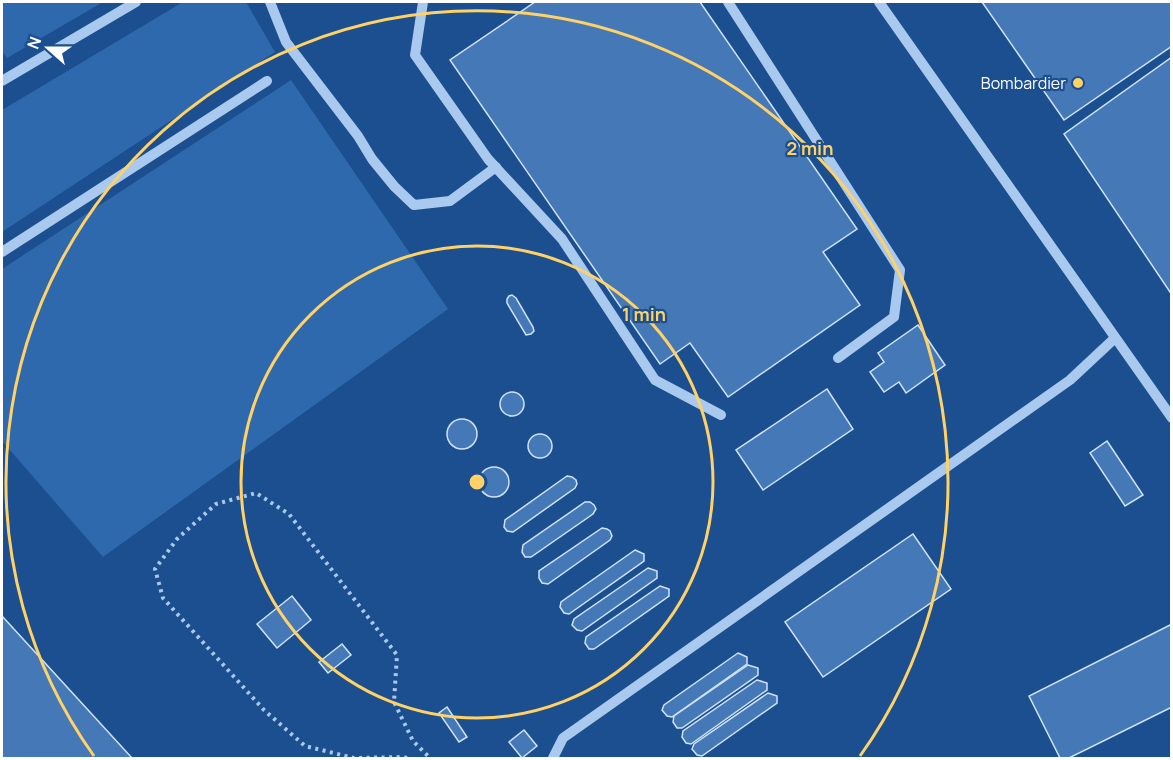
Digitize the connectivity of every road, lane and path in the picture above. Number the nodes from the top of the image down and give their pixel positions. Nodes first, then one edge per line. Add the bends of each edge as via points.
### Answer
1 (136, 2) edge
2 (270, 2) edge
3 (423, 2) edge
4 (728, 2) edge
5 (879, 2) edge
6 (2, 81) edge
7 (267, 81) dead end
8 (496, 167) junction
9 (2, 252) edge
10 (1115, 338) junction
11 (838, 358) dead end
12 (721, 416) dead end
13 (1172, 418) edge
14 (407, 759) edge
15 (430, 759) edge
16 (553, 759) edge

1 - 6 lane
2 - 8 lane via 286,42 372,159 414,205 450,201
3 - 8 lane via 415,55
4 - 11 lane via 900,270 894,317
5 - 10 lane
7 - 9 lane
8 - 12 lane via 562,239 655,380
10 - 13 lane
10 - 16 lane via 1070,380 563,738
14 - 15 path via 354,758 305,746 264,710 163,598 155,569 177,539 216,504 256,493 289,514 397,655 394,702 413,741

